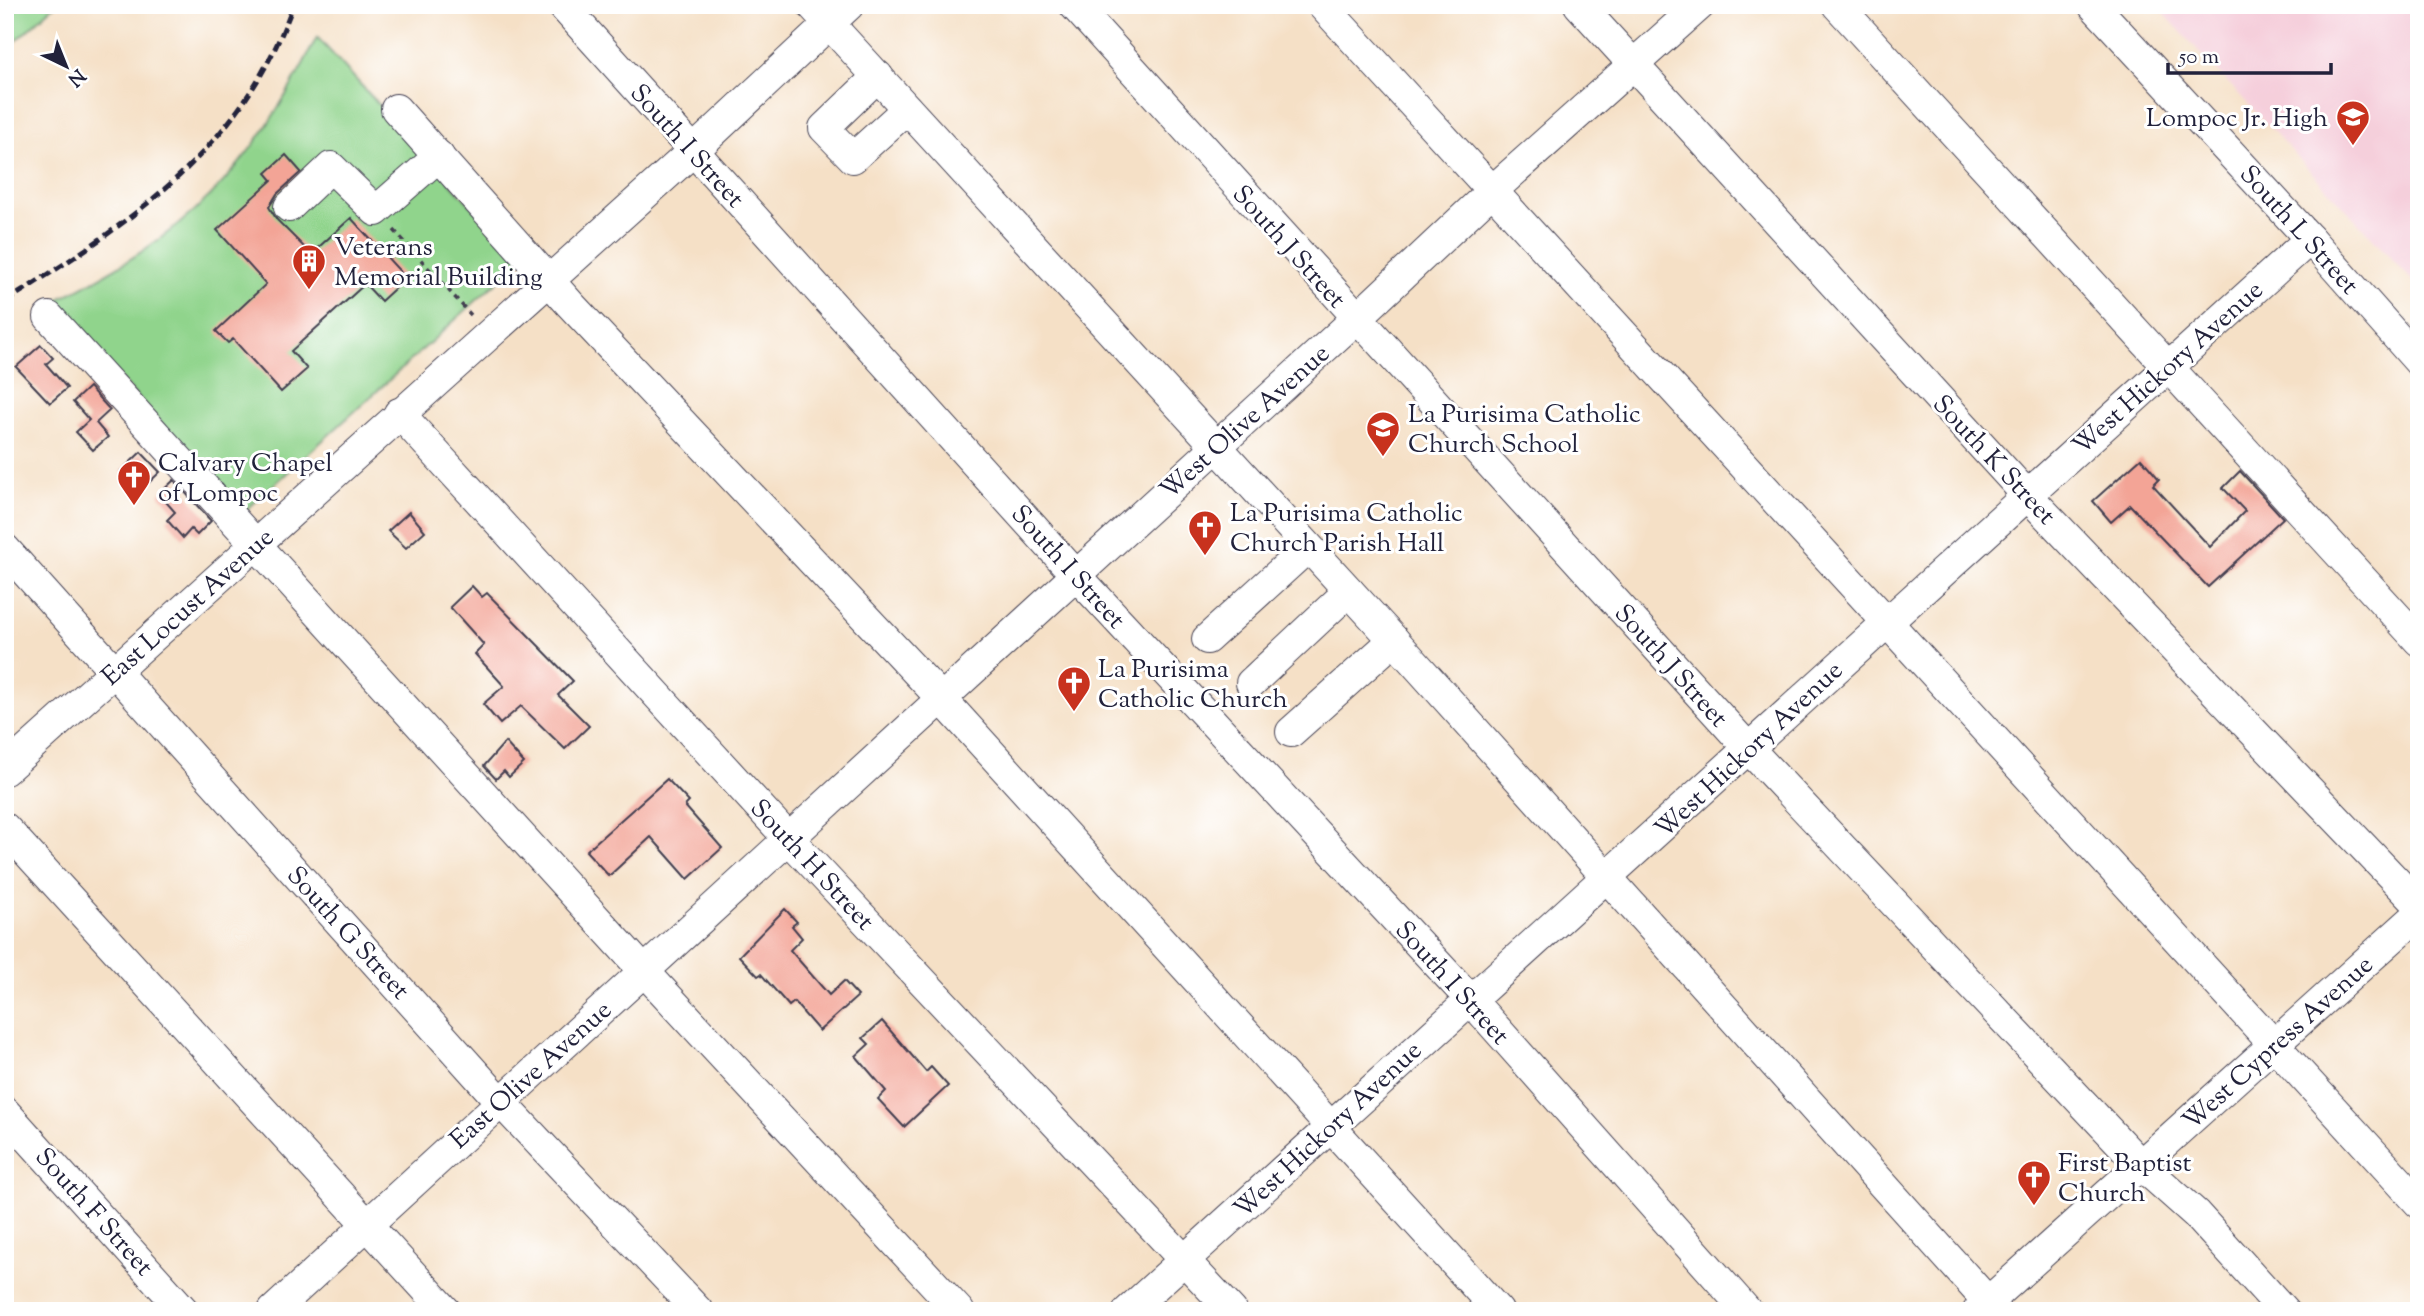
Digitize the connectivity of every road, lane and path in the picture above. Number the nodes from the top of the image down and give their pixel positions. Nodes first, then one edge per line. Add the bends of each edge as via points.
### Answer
1 (562, 5) edge
2 (1074, 5) edge
3 (1322, 5) edge
4 (1579, 5) edge
5 (1700, 5) edge
6 (1837, 5) edge
7 (2093, 5) edge
8 (830, 11) edge
9 (1634, 66) junction
10 (878, 76) junction
11 (396, 109) dead end
12 (907, 109) junction
13 (693, 151) junction
14 (439, 156) junction
15 (1493, 190) junction
16 (289, 207) dead end
17 (376, 211) junction
18 (2310, 239) junction
19 (549, 279) junction
20 (49, 317) dead end
21 (1356, 319) junction
22 (488, 333) junction
23 (2419, 362) edge
24 (2168, 366) junction
25 (399, 413) junction
26 (1215, 447) junction
27 (2026, 494) junction
28 (257, 544) junction
29 (1307, 548) junction
30 (5, 549) edge
31 (1075, 574) junction
32 (1349, 591) junction
33 (1887, 620) junction
34 (1207, 639) dead end
35 (1394, 640) junction
36 (2419, 641) edge
37 (115, 670) junction
38 (1251, 683) dead end
39 (941, 698) junction
40 (1291, 732) dead end
41 (1749, 749) junction
42 (5, 770) edge
43 (5, 828) edge
44 (789, 839) junction
45 (1607, 877) junction
46 (2419, 905) edge
47 (2419, 914) edge
48 (644, 971) junction
49 (1470, 999) junction
50 (2273, 1044) junction
51 (500, 1101) junction
52 (5, 1112) edge
53 (1329, 1126) junction
54 (2141, 1165) junction
55 (2419, 1203) edge
56 (367, 1224) junction
57 (1185, 1259) junction
58 (1983, 1306) edge
59 (184, 1311) edge
60 (273, 1311) edge
61 (446, 1311) edge
62 (698, 1311) edge
63 (959, 1311) edge
64 (1128, 1311) edge
65 (1232, 1311) edge
66 (1498, 1311) edge
67 (1747, 1311) edge
68 (2284, 1311) edge

1 - 13 street, South I Street
2 - 21 street, South J Street
3 - 15 street
4 - 9 street, South K Street
5 - 9 street, West Olive Avenue
6 - 24 street
7 - 18 street, South L Street
8 - 10 street
8 - 13 street, East Locust Avenue
9 - 15 street, West Olive Avenue
9 - 27 street, South K Street
10 - 12 street
10 - 12 street via 824,128 853,158
11 - 14 street
12 - 26 street
13 - 19 street, East Locust Avenue
13 - 31 street, South I Street
14 - 17 street
14 - 19 street
15 - 21 street, West Olive Avenue
15 - 33 street
16 - 17 street via 331,167
17 - 22 path
18 - 23 street, South L Street
18 - 24 street, West Hickory Avenue
19 - 22 street, East Locust Avenue
19 - 39 street
20 - 28 street
21 - 26 street, West Olive Avenue
21 - 41 street, South J Street
22 - 25 street, East Locust Avenue
24 - 27 street, West Hickory Avenue
24 - 36 street
25 - 28 street, East Locust Avenue
25 - 44 street, South H Street
26 - 29 street
26 - 31 street, West Olive Avenue
27 - 33 street, West Hickory Avenue
27 - 46 street, South K Street
28 - 37 street, East Locust Avenue
28 - 48 street
29 - 32 street
29 - 34 street
30 - 37 street, South G Street
31 - 39 street, West Olive Avenue
31 - 49 street, South I Street
32 - 35 street
32 - 38 street
33 - 41 street, West Hickory Avenue
33 - 50 street
35 - 40 street
35 - 45 street
37 - 42 street, East Locust Avenue
37 - 51 street, South G Street
39 - 44 street, West Olive Avenue
39 - 53 street
41 - 45 street, West Hickory Avenue
41 - 54 street, South J Street
43 - 56 street
44 - 48 street, East Olive Avenue
44 - 57 street, South H Street
45 - 49 street, West Hickory Avenue
45 - 58 street
47 - 50 street, West Cypress Avenue
48 - 51 street, East Olive Avenue
48 - 63 street
49 - 53 street, West Hickory Avenue
49 - 67 street, South I Street
50 - 54 street, West Cypress Avenue
50 - 55 street
51 - 56 street, East Olive Avenue
51 - 62 street, South G Street
52 - 59 street, South F Street
53 - 57 street, West Hickory Avenue
53 - 66 street
54 - 58 street, West Cypress Avenue
54 - 68 street, South J Street via 2196,1214
56 - 60 street, East Olive Avenue
56 - 61 street
57 - 64 street, West Hickory Avenue
57 - 65 street, South H Street

